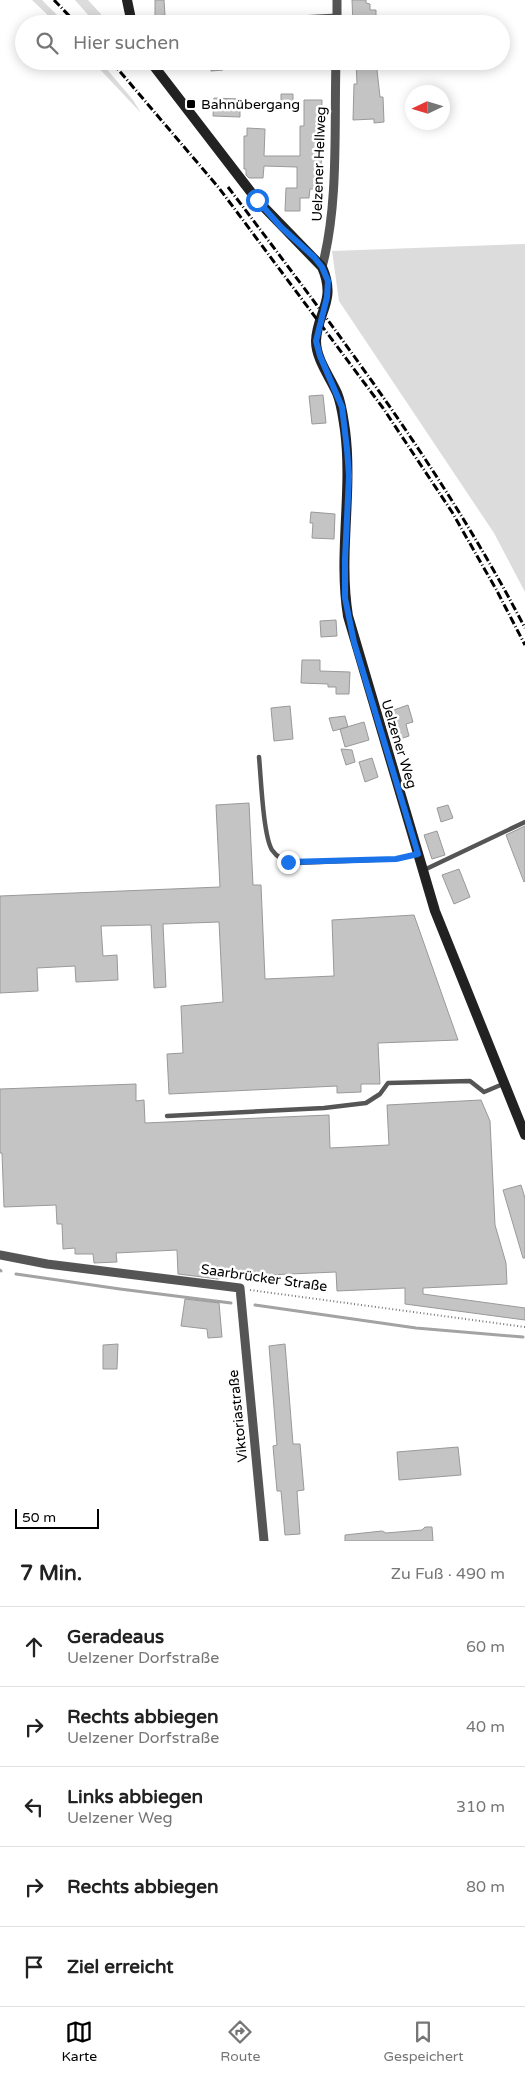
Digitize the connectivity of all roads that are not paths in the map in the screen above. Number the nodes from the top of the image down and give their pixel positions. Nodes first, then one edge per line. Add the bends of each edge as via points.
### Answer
1 (127, 0) edge
2 (337, 0) edge
3 (130, 15) edge
4 (337, 15) edge
5 (157, 70) edge
6 (336, 70) edge
7 (322, 267) junction
8 (259, 757) dead end
9 (525, 822) edge
10 (418, 854) junction
11 (423, 870) junction
12 (505, 1083) junction
13 (166, 1116) dead end
14 (525, 1135) edge
15 (0, 1255) edge
16 (240, 1288) joint
17 (264, 1541) edge

1 - 3 street
2 - 4 street
5 - 7 street via 257,200
6 - 7 street, Uelzener Hellweg via 330,232
7 - 10 street, Uelzener Weg via 328,281 317,347 342,407 347,449 349,476 344,581 348,616
8 - 10 lane via 267,831 277,856 296,863 396,859
9 - 11 lane
10 - 11 street, Uelzener Weg
11 - 12 street, Uelzener Weg via 435,911
12 - 13 lane via 484,1092 470,1081 388,1083 380,1094 366,1103
12 - 14 street, Uelzener Weg
15 - 16 street, Saarbrücker Straße via 46,1264
16 - 17 street, Viktoriastraße

